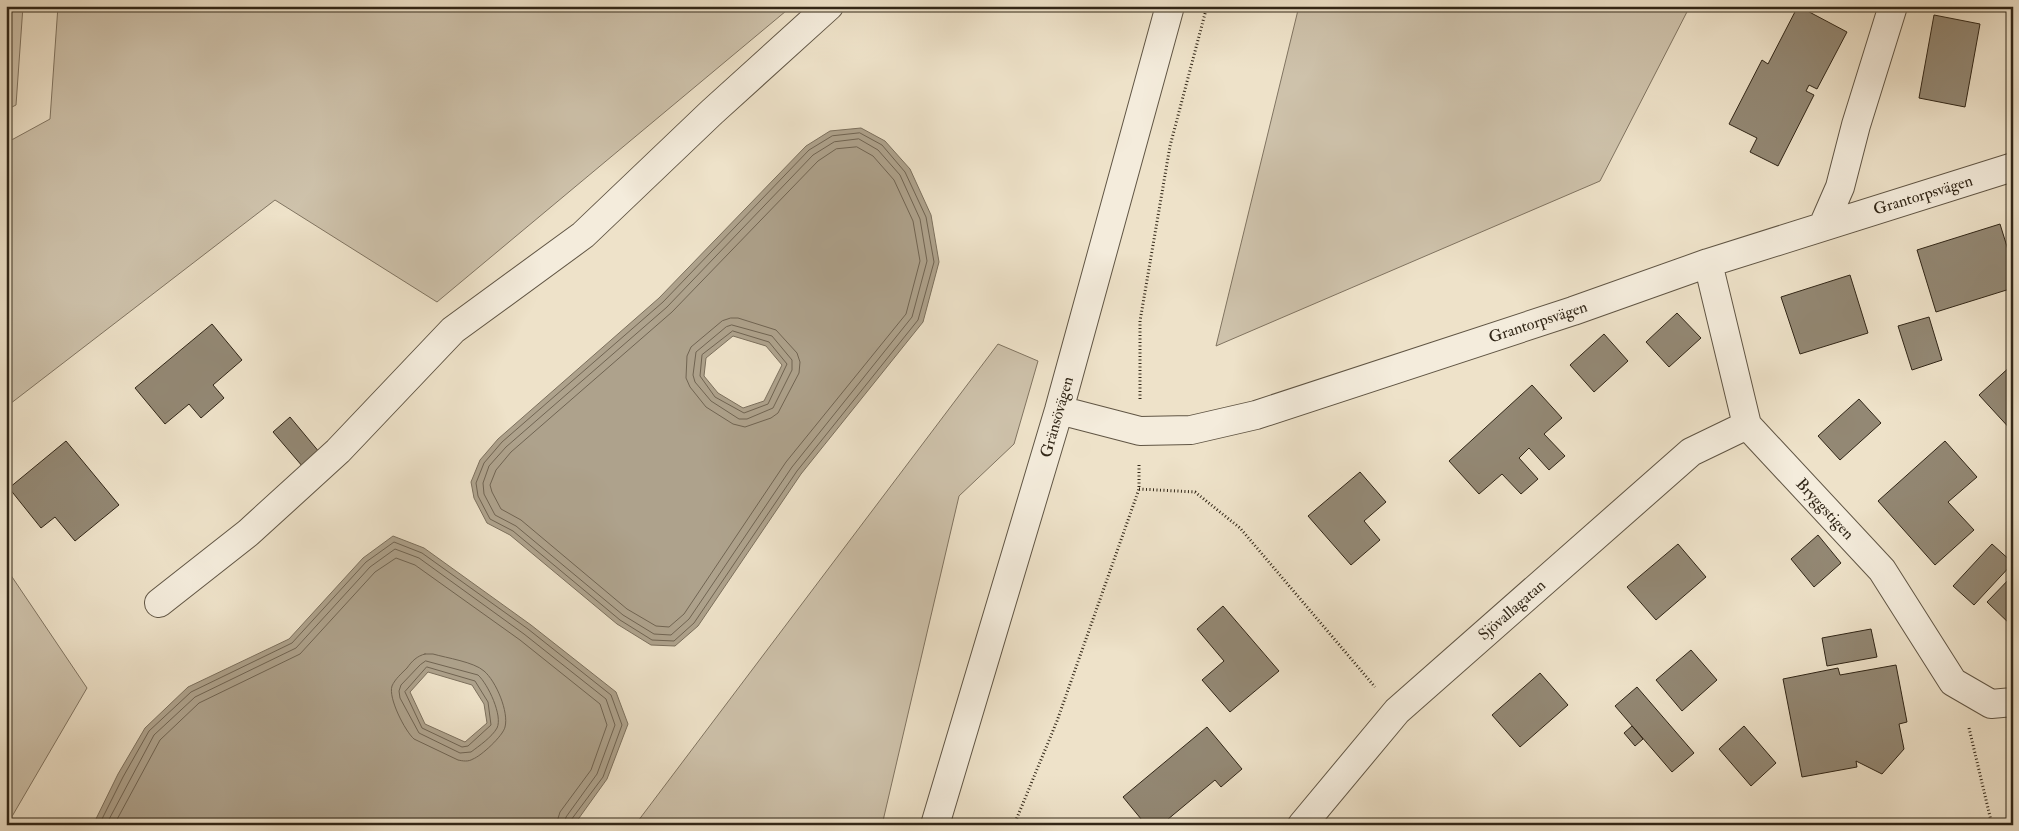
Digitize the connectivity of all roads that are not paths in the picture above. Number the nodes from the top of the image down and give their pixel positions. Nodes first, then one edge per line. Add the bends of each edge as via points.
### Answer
1 (830, 6) edge
2 (1170, 6) edge
3 (1893, 6) edge
4 (2013, 167) edge
5 (1823, 226) junction
6 (1708, 263) junction
7 (1059, 410) junction
8 (1747, 425) junction
9 (160, 603) dead end
10 (2013, 702) edge
11 (935, 825) edge
12 (1302, 825) edge

1 - 9 street via 583,235 453,330 338,452 248,533
2 - 7 street, Gränsövägen
3 - 5 street via 1840,188
4 - 5 street, Grantorpsvägen
5 - 6 street, Grantorpsvägen
6 - 7 street, Grantorpsvägen via 1256,415 1191,430 1140,431
6 - 8 street, Bryggstigen
7 - 11 street, Gränsövägen
8 - 10 street, Bryggstigen via 1882,570 1953,682 1991,704
8 - 12 street, Sjövallagatan via 1691,452 1396,712

